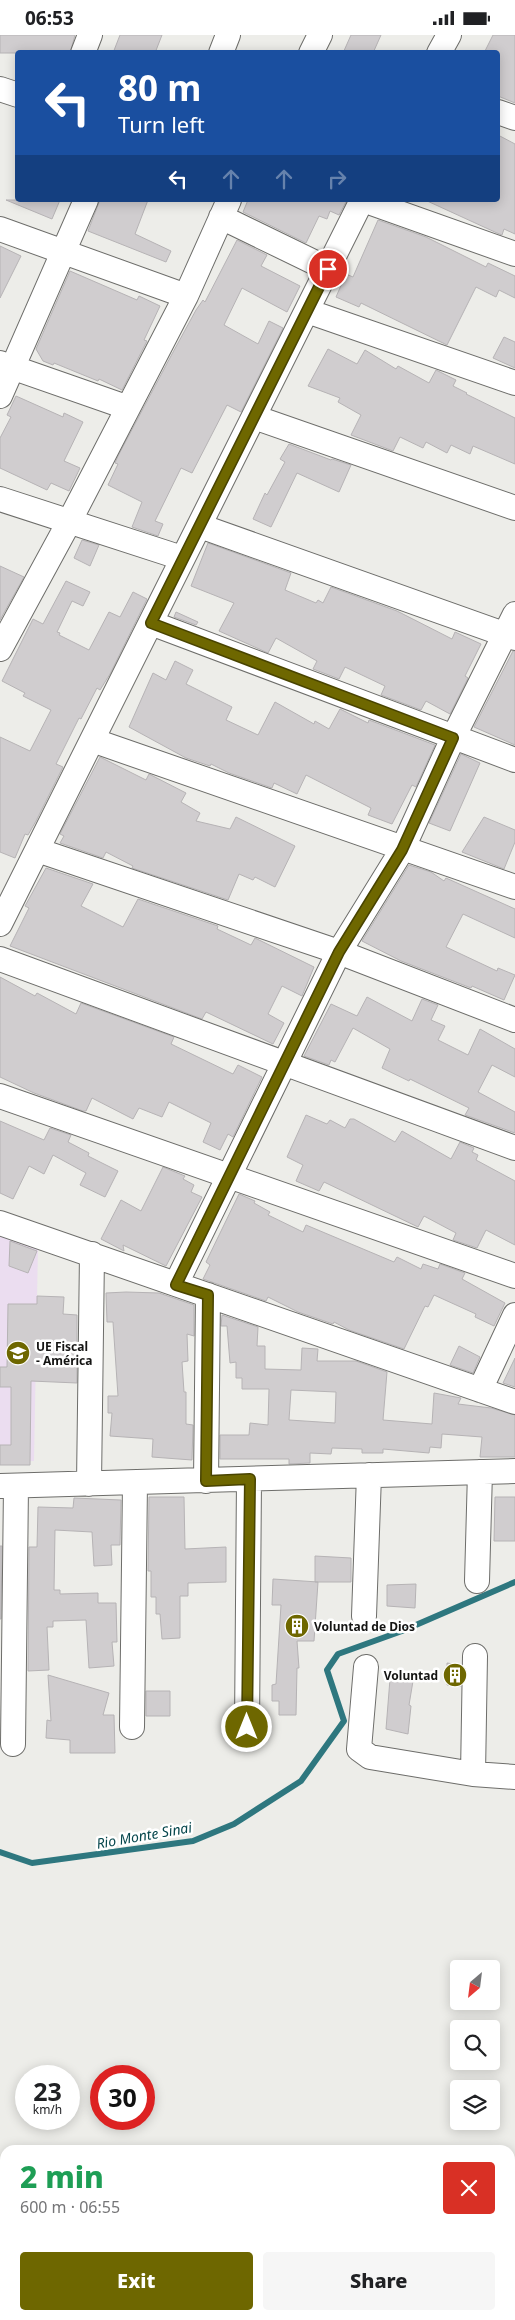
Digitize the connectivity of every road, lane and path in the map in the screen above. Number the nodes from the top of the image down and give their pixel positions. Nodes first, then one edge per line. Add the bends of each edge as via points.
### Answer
1 (90, 35) edge
2 (228, 35) edge
3 (320, 35) edge
4 (449, 35) edge
5 (84, 50) edge
6 (222, 50) edge
7 (312, 50) edge
8 (441, 50) edge
9 (0, 89) edge
10 (15, 94) edge
11 (500, 112) edge
12 (515, 118) edge
13 (85, 202) edge
14 (361, 202) edge
15 (368, 202) edge
16 (225, 209) edge
17 (0, 229) edge
18 (62, 252) junction
19 (515, 254) edge
20 (328, 269) junction
21 (186, 296) junction
22 (307, 311) junction
23 (6, 365) edge
24 (515, 383) edge
25 (0, 397) edge
26 (126, 407) junction
27 (254, 417) junction
28 (0, 499) edge
29 (515, 508) edge
30 (70, 522) junction
31 (200, 526) junction
32 (182, 559) junction
33 (151, 623) junction
34 (511, 629) edge
35 (2, 640) edge
36 (453, 738) junction
37 (92, 740) junction
38 (515, 760) edge
39 (37, 850) junction
40 (402, 850) junction
41 (515, 887) edge
42 (0, 924) edge
43 (339, 952) junction
44 (0, 959) edge
45 (515, 1020) edge
46 (283, 1063) junction
47 (0, 1096) edge
48 (515, 1148) edge
49 (230, 1177) junction
50 (0, 1223) edge
51 (92, 1255) junction
52 (515, 1276) edge
53 (176, 1285) junction
54 (208, 1295) junction
55 (515, 1315) edge
56 (480, 1390) junction
57 (515, 1402) edge
58 (515, 1471) edge
59 (480, 1472) junction
60 (369, 1475) junction
61 (250, 1479) junction
62 (206, 1481) junction
63 (135, 1483) junction
64 (89, 1484) junction
65 (8, 1486) edge
66 (477, 1581) dead end
67 (364, 1616) dead end
68 (475, 1656) dead end
69 (366, 1667) dead end
70 (132, 1727) dead end
71 (247, 1727) dead end
72 (13, 1744) dead end
73 (473, 1774) junction
74 (515, 1777) edge

1 - 5 street
2 - 6 street
3 - 7 street
4 - 8 street
9 - 10 street
11 - 12 street
13 - 18 street
14 - 20 street
15 - 19 street
16 - 20 street
16 - 21 street
17 - 18 street
18 - 21 street
18 - 23 street
20 - 22 street
21 - 26 street
22 - 24 street
22 - 27 street
23 - 25 street
23 - 26 street
26 - 30 street
27 - 29 street
27 - 31 street
28 - 30 street
30 - 32 street
30 - 35 street
31 - 32 street
31 - 34 street
32 - 33 street
33 - 36 street
33 - 37 street
34 - 36 street
36 - 38 street
36 - 40 street
37 - 39 street
37 - 40 street
39 - 42 street
39 - 43 street
40 - 41 street
40 - 43 street
43 - 45 street
43 - 46 street
44 - 46 street
46 - 48 street
46 - 49 street
47 - 49 street
49 - 52 street
49 - 53 street
50 - 51 street
51 - 53 street
51 - 64 street
53 - 54 street
54 - 56 street
54 - 62 street
55 - 56 street
56 - 57 street
58 - 59 street
59 - 60 street
59 - 66 street
60 - 61 street
60 - 67 street
61 - 62 street
61 - 71 street
62 - 63 street
63 - 64 street
63 - 70 street
64 - 65 street
65 - 72 street
68 - 73 street
69 - 73 street via 359,1749 363,1754
73 - 74 street

